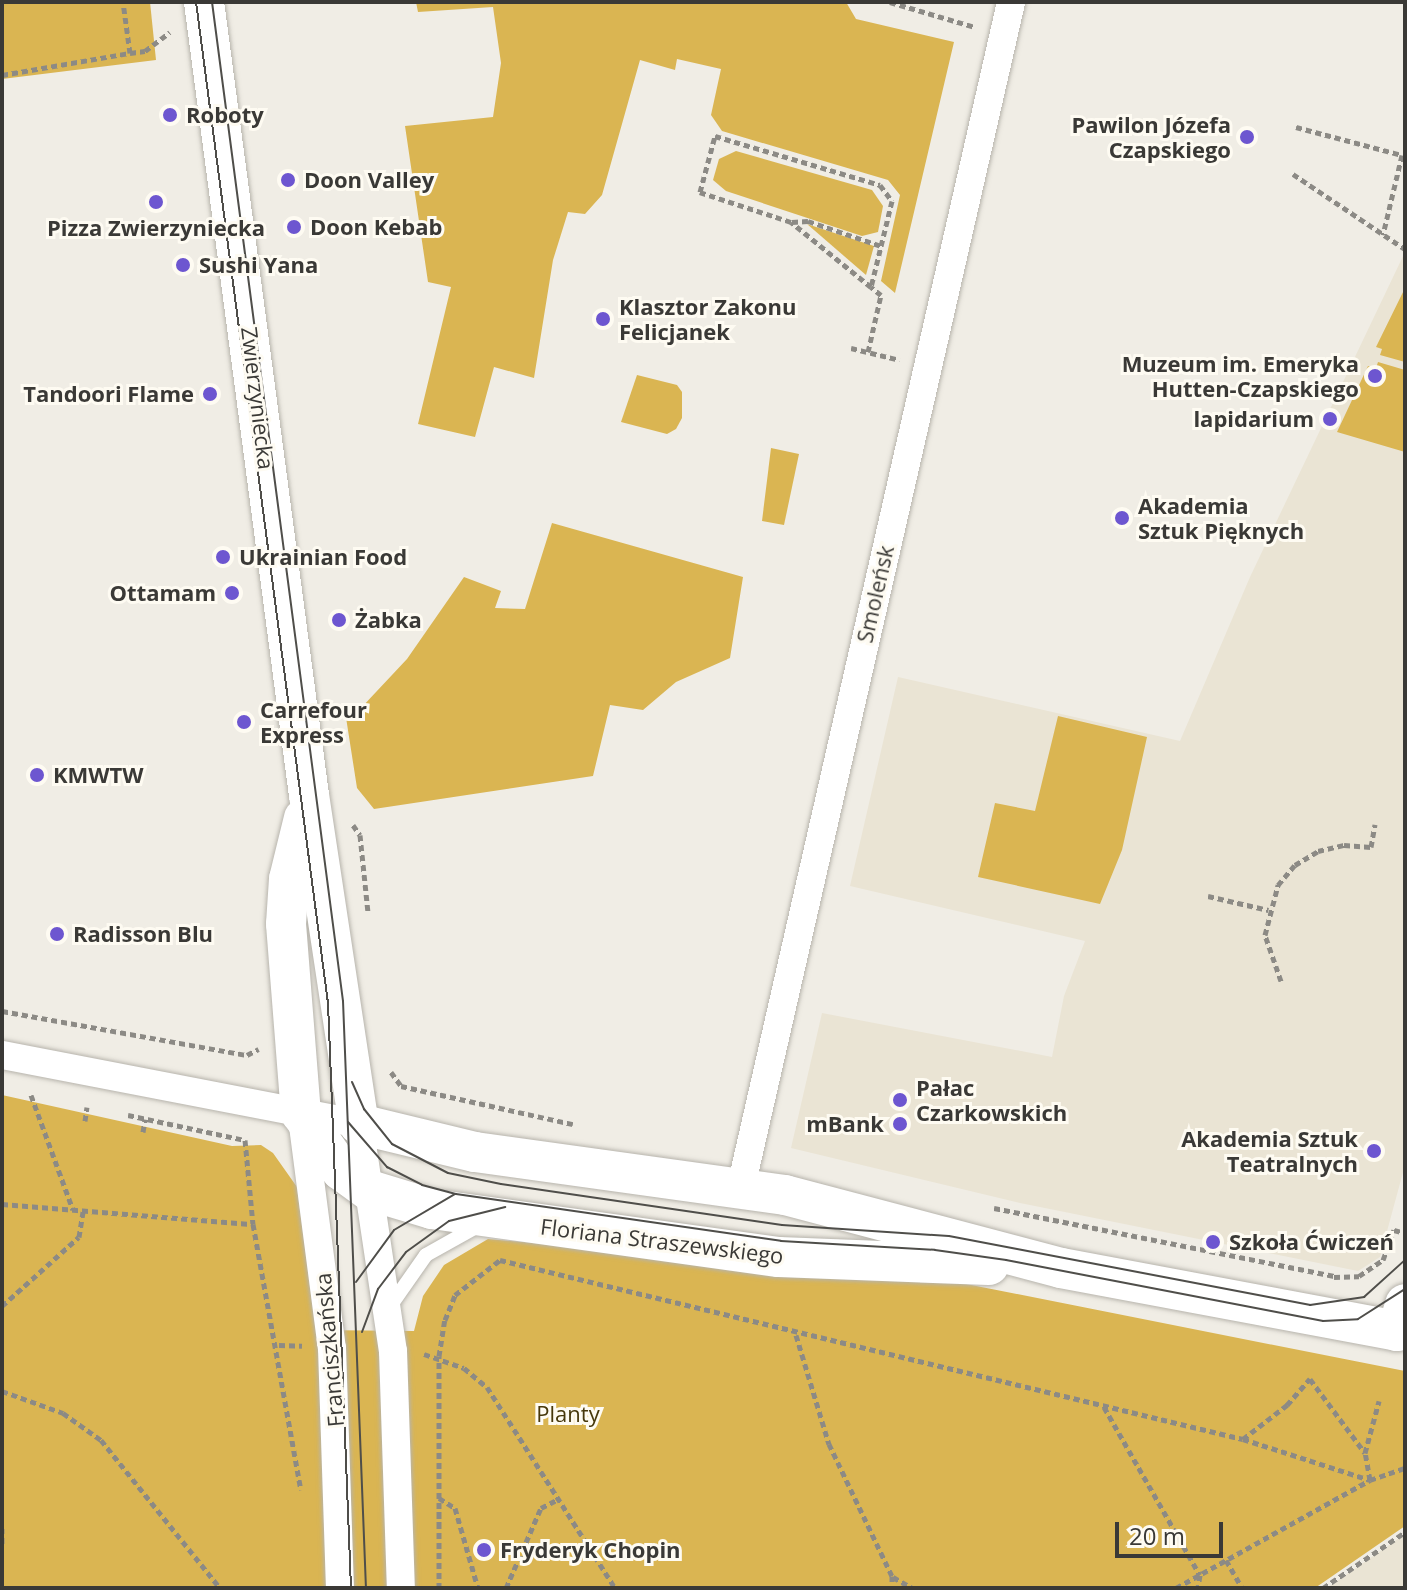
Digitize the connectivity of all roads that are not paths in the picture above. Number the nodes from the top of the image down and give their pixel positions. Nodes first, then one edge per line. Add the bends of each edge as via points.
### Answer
1 (1011, 2) edge
2 (192, 13) edge
3 (309, 795) junction
4 (2, 1055) edge
5 (301, 1113) junction
6 (359, 1124) junction
7 (741, 1187) junction
8 (369, 1190) junction
9 (503, 1220) junction
10 (1061, 1268) junction
11 (389, 1318) junction
12 (1402, 1322) edge
13 (340, 1588) edge
14 (401, 1588) edge

1 - 7 street, Smoleńsk
2 - 3 street, Zwierzyniecka
3 - 5 street, Zwierzyniecka via 289,879 286,924
3 - 6 street, Zwierzyniecka
4 - 5 street, Floriana Straszewskiego
5 - 6 street, Floriana Straszewskiego
5 - 8 street, Floriana Straszewskiego via 341,1170
5 - 13 street, Franciszkańska via 332,1348
6 - 7 street, Floriana Straszewskiego via 475,1152
6 - 8 street
7 - 10 street, Floriana Straszewskiego
8 - 9 street, Floriana Straszewskiego via 432,1209
8 - 11 street
9 - 10 street, Floriana Straszewskiego via 779,1257
9 - 11 lane via 465,1231 426,1255 398,1291
10 - 12 street, Floriana Straszewskiego
11 - 14 street

